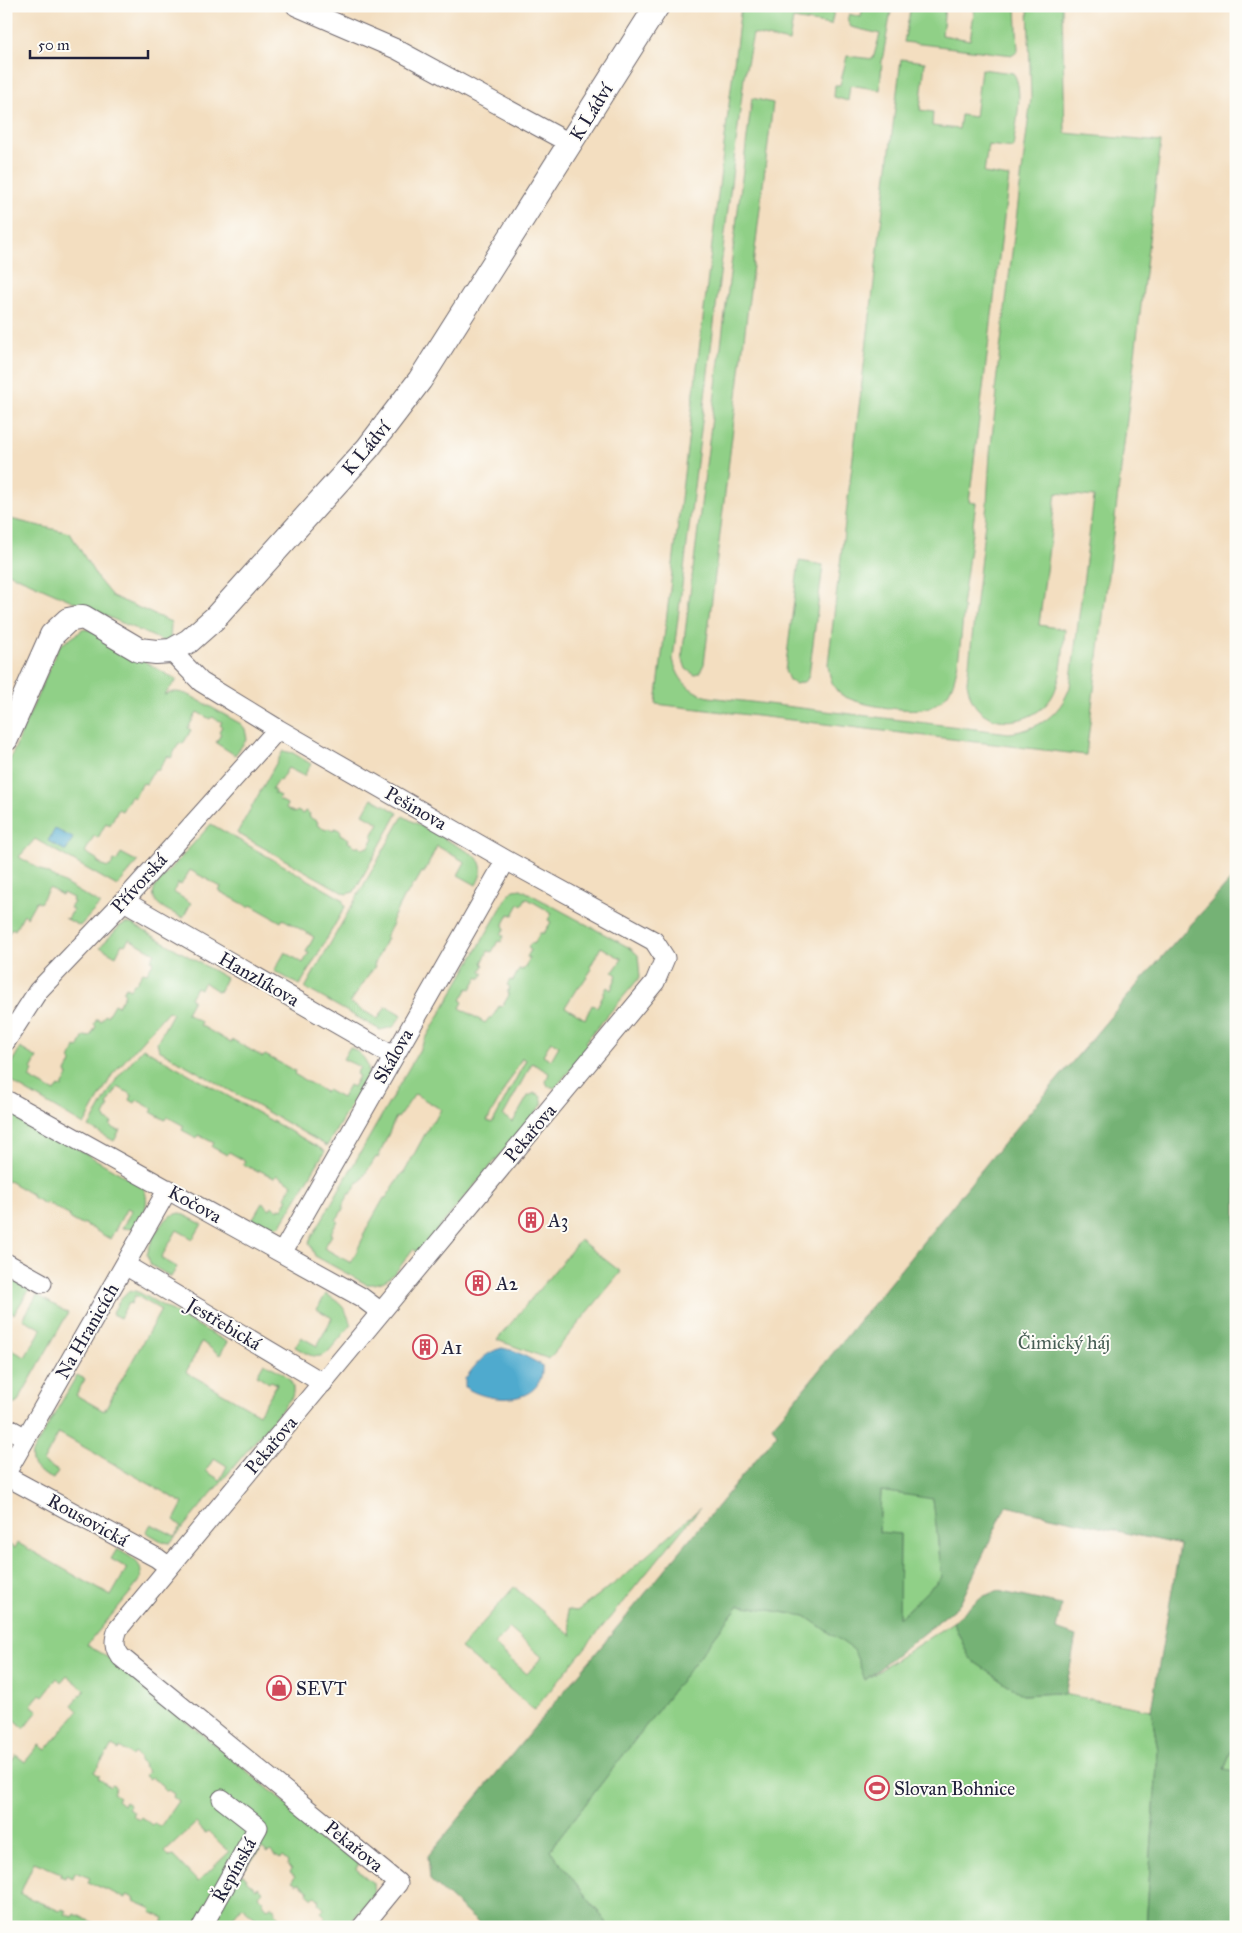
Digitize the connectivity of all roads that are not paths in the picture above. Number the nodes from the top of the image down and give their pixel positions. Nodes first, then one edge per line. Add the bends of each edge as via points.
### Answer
1 (296, 6) edge
2 (657, 6) edge
3 (571, 144) junction
4 (171, 650) junction
5 (278, 729) junction
6 (6, 739) edge
7 (506, 860) junction
8 (124, 901) junction
9 (665, 958) joint
10 (6, 1041) edge
11 (393, 1056) junction
12 (6, 1100) edge
13 (168, 1189) junction
14 (282, 1253) junction
15 (6, 1263) edge
16 (125, 1265) junction
17 (42, 1283) dead end
18 (381, 1312) junction
19 (323, 1383) junction
20 (6, 1427) edge
21 (26, 1438) junction
22 (6, 1474) edge
23 (169, 1567) junction
24 (222, 1799) dead end
25 (202, 1927) edge
26 (362, 1927) edge

1 - 3 street via 396,49
2 - 3 street, K Ládví
3 - 4 street, K Ládví via 420,380 368,448 215,618 189,641
4 - 5 street, Pešinova via 201,682
4 - 6 street, K Ládví via 139,650 83,618 68,620 52,635
5 - 7 street, Pešinova
5 - 8 street, Přívorská
7 - 9 street, Pešinova via 654,940
7 - 11 street, Skálova
8 - 10 street, Přívorská via 38,991
8 - 11 street, Hanzlíkova
9 - 18 street, Pekařova via 655,982
11 - 14 street, Skálova
12 - 13 street, Kočova
13 - 14 street, Kočova
13 - 16 street, Na Hranicích
14 - 18 street, Kočova via 361,1297
15 - 17 street
16 - 19 street, Jestřebická
16 - 21 street, Na Hranicích
18 - 19 street, Pekařova
19 - 23 street, Pekařova
20 - 21 street
21 - 22 street, Na Hranicích
22 - 23 street, Rousovická
23 - 26 street, Pekařova via 118,1629 114,1646 117,1652 398,1883
24 - 25 street, Řepínská via 258,1827

